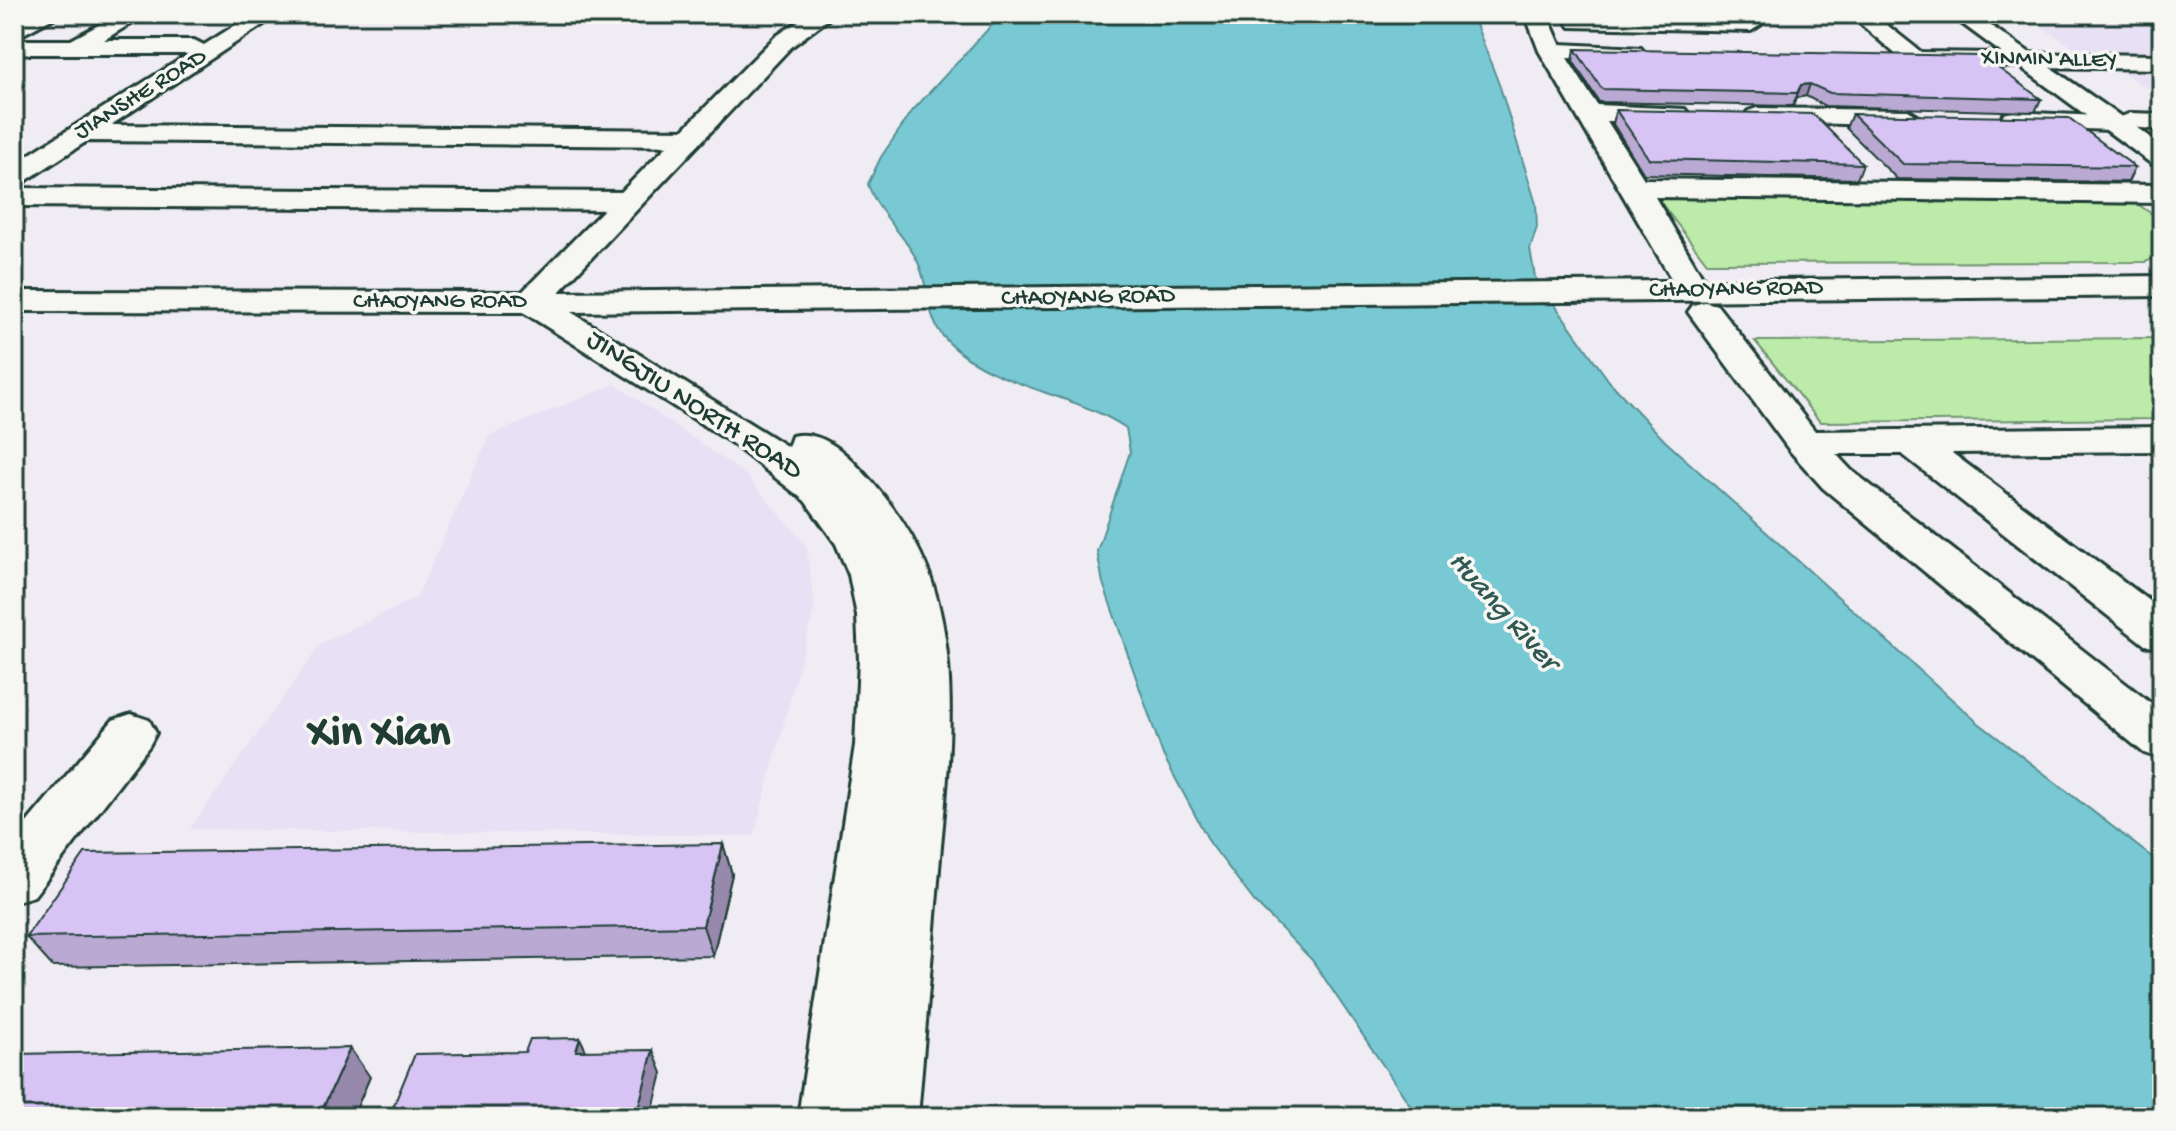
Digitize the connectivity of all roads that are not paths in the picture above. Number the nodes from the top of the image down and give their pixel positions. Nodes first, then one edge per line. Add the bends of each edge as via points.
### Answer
1 (50, 14) edge
2 (135, 14) edge
3 (248, 14) edge
4 (268, 14) edge
5 (824, 14) edge
6 (854, 14) edge
7 (1860, 14) edge
8 (1960, 14) edge
9 (1978, 14) edge
10 (1537, 18) edge
11 (1746, 19) edge
12 (14, 32) edge
13 (1773, 45) dead end
14 (14, 47) edge
15 (75, 47) junction
16 (194, 47) junction
17 (1551, 51) junction
18 (1662, 53) edge
19 (1871, 57) edge
20 (1914, 58) junction
21 (2034, 60) junction
22 (2162, 62) edge
23 (1787, 86) edge
24 (1588, 113) junction
25 (1695, 115) edge
26 (1725, 115) edge
27 (1817, 117) junction
28 (1941, 119) edge
29 (1987, 120) edge
30 (2121, 121) junction
31 (2162, 122) edge
32 (81, 133) junction
33 (690, 138) junction
34 (1837, 138) edge
35 (2162, 142) edge
36 (30, 145) edge
37 (2162, 158) edge
38 (1867, 170) dead end
39 (14, 176) edge
40 (686, 180) dead end
41 (1633, 188) junction
42 (1888, 191) junction
43 (2162, 194) edge
44 (14, 197) edge
45 (629, 201) junction
46 (2162, 286) edge
47 (14, 301) edge
48 (1699, 301) junction
49 (575, 303) junction
50 (2162, 308) edge
51 (14, 319) edge
52 (2162, 439) edge
53 (1912, 442) junction
54 (1804, 443) junction
55 (2162, 634) edge
56 (131, 733) dead end
57 (2162, 740) edge
58 (14, 879) edge
59 (831, 1117) edge
60 (885, 1117) edge

1 - 12 main road
2 - 15 main road
3 - 16 main road, JIANSHE ROAD
4 - 32 main road, JIANSHE ROAD
5 - 33 main road via 783,42
6 - 40 main road via 811,44
7 - 20 main road
8 - 21 main road
9 - 21 main road
10 - 11 main road
10 - 17 main road
11 - 13 main road
14 - 15 main road
15 - 16 main road
16 - 36 main road, JIANSHE ROAD
17 - 18 main road
17 - 24 main road
19 - 20 main road, XINMIN ALLEY
20 - 21 main road, XINMIN ALLEY
21 - 22 main road, XINMIN ALLEY
21 - 30 main road
23 - 27 main road
24 - 25 main road
24 - 41 main road
26 - 27 main road
27 - 28 main road
27 - 34 main road
29 - 30 main road
30 - 31 main road
30 - 35 main road
30 - 37 main road
32 - 33 main road
32 - 39 main road, JIANSHE ROAD
33 - 45 main road
38 - 42 main road
41 - 42 main road
41 - 48 main road
42 - 43 main road
44 - 45 main road
45 - 49 main road
46 - 48 main road, CHAOYANG ROAD
47 - 49 main road, CHAOYANG ROAD
48 - 49 main road, CHAOYANG ROAD via 851,310
48 - 50 main road, CHAOYANG ROAD
48 - 54 main road
49 - 51 main road, CHAOYANG ROAD
49 - 59 main road, JINGJIU NORTH ROAD via 800,473 843,518 872,577 883,691 881,745
49 - 60 main road, JINGJIU NORTH ROAD via 829,460 875,508 908,570 924,687 924,743
52 - 53 main road
53 - 54 main road
53 - 55 main road
54 - 57 main road via 1837,479
56 - 58 main road

